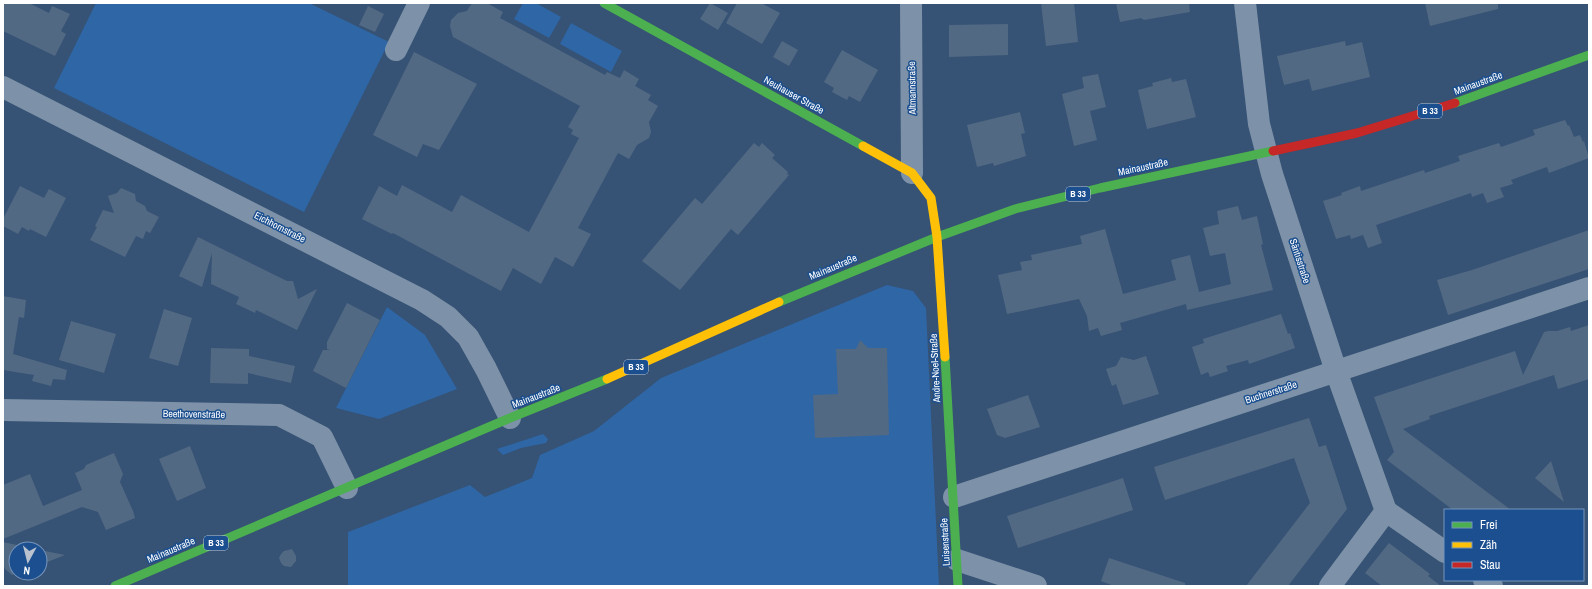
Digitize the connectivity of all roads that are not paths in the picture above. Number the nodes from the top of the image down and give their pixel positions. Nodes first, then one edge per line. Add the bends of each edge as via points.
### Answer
1 (419, 3) edge
2 (604, 3) edge
3 (911, 3) edge
4 (1245, 3) edge
5 (396, 50) dead end
6 (1589, 55) edge
7 (3, 87) edge
8 (1267, 152) junction
9 (912, 173) junction
10 (937, 237) junction
11 (1589, 288) edge
12 (1336, 371) junction
13 (3, 410) edge
14 (510, 418) junction
15 (347, 488) junction
16 (954, 498) junction
17 (1386, 511) junction
18 (1444, 551) edge
19 (957, 560) junction
20 (115, 586) edge
21 (958, 586) edge
22 (1036, 586) edge
23 (1330, 586) edge

1 - 5 street
2 - 9 main road, Neuhauser Straße
3 - 9 street, Altmannstraße
4 - 8 street, Säntisstraße via 1259,124
6 - 8 main road, Mainaustraße / B 33 via 1444,107 1357,133
7 - 14 street, Eichhornstraße via 422,300 448,317 468,337
8 - 10 main road, Mainaustraße / B 33 via 1100,188 1015,210
8 - 12 street, Säntisstraße
9 - 10 main road, Neuhauser Straße via 931,198
10 - 14 main road, Mainaustraße / B 33 via 760,310 597,384
10 - 16 main road, Andre-Noel-Straße
11 - 12 street, Buchnerstraße
12 - 16 street, Buchnerstraße
12 - 17 street, Säntisstraße
13 - 15 street, Beethovenstraße via 279,415 322,437
14 - 15 main road, Mainaustraße / B 33
15 - 20 main road, Mainaustraße / B 33
16 - 19 main road, Luisenstraße
17 - 18 street
17 - 23 street
19 - 21 main road, Luisenstraße
19 - 22 street

